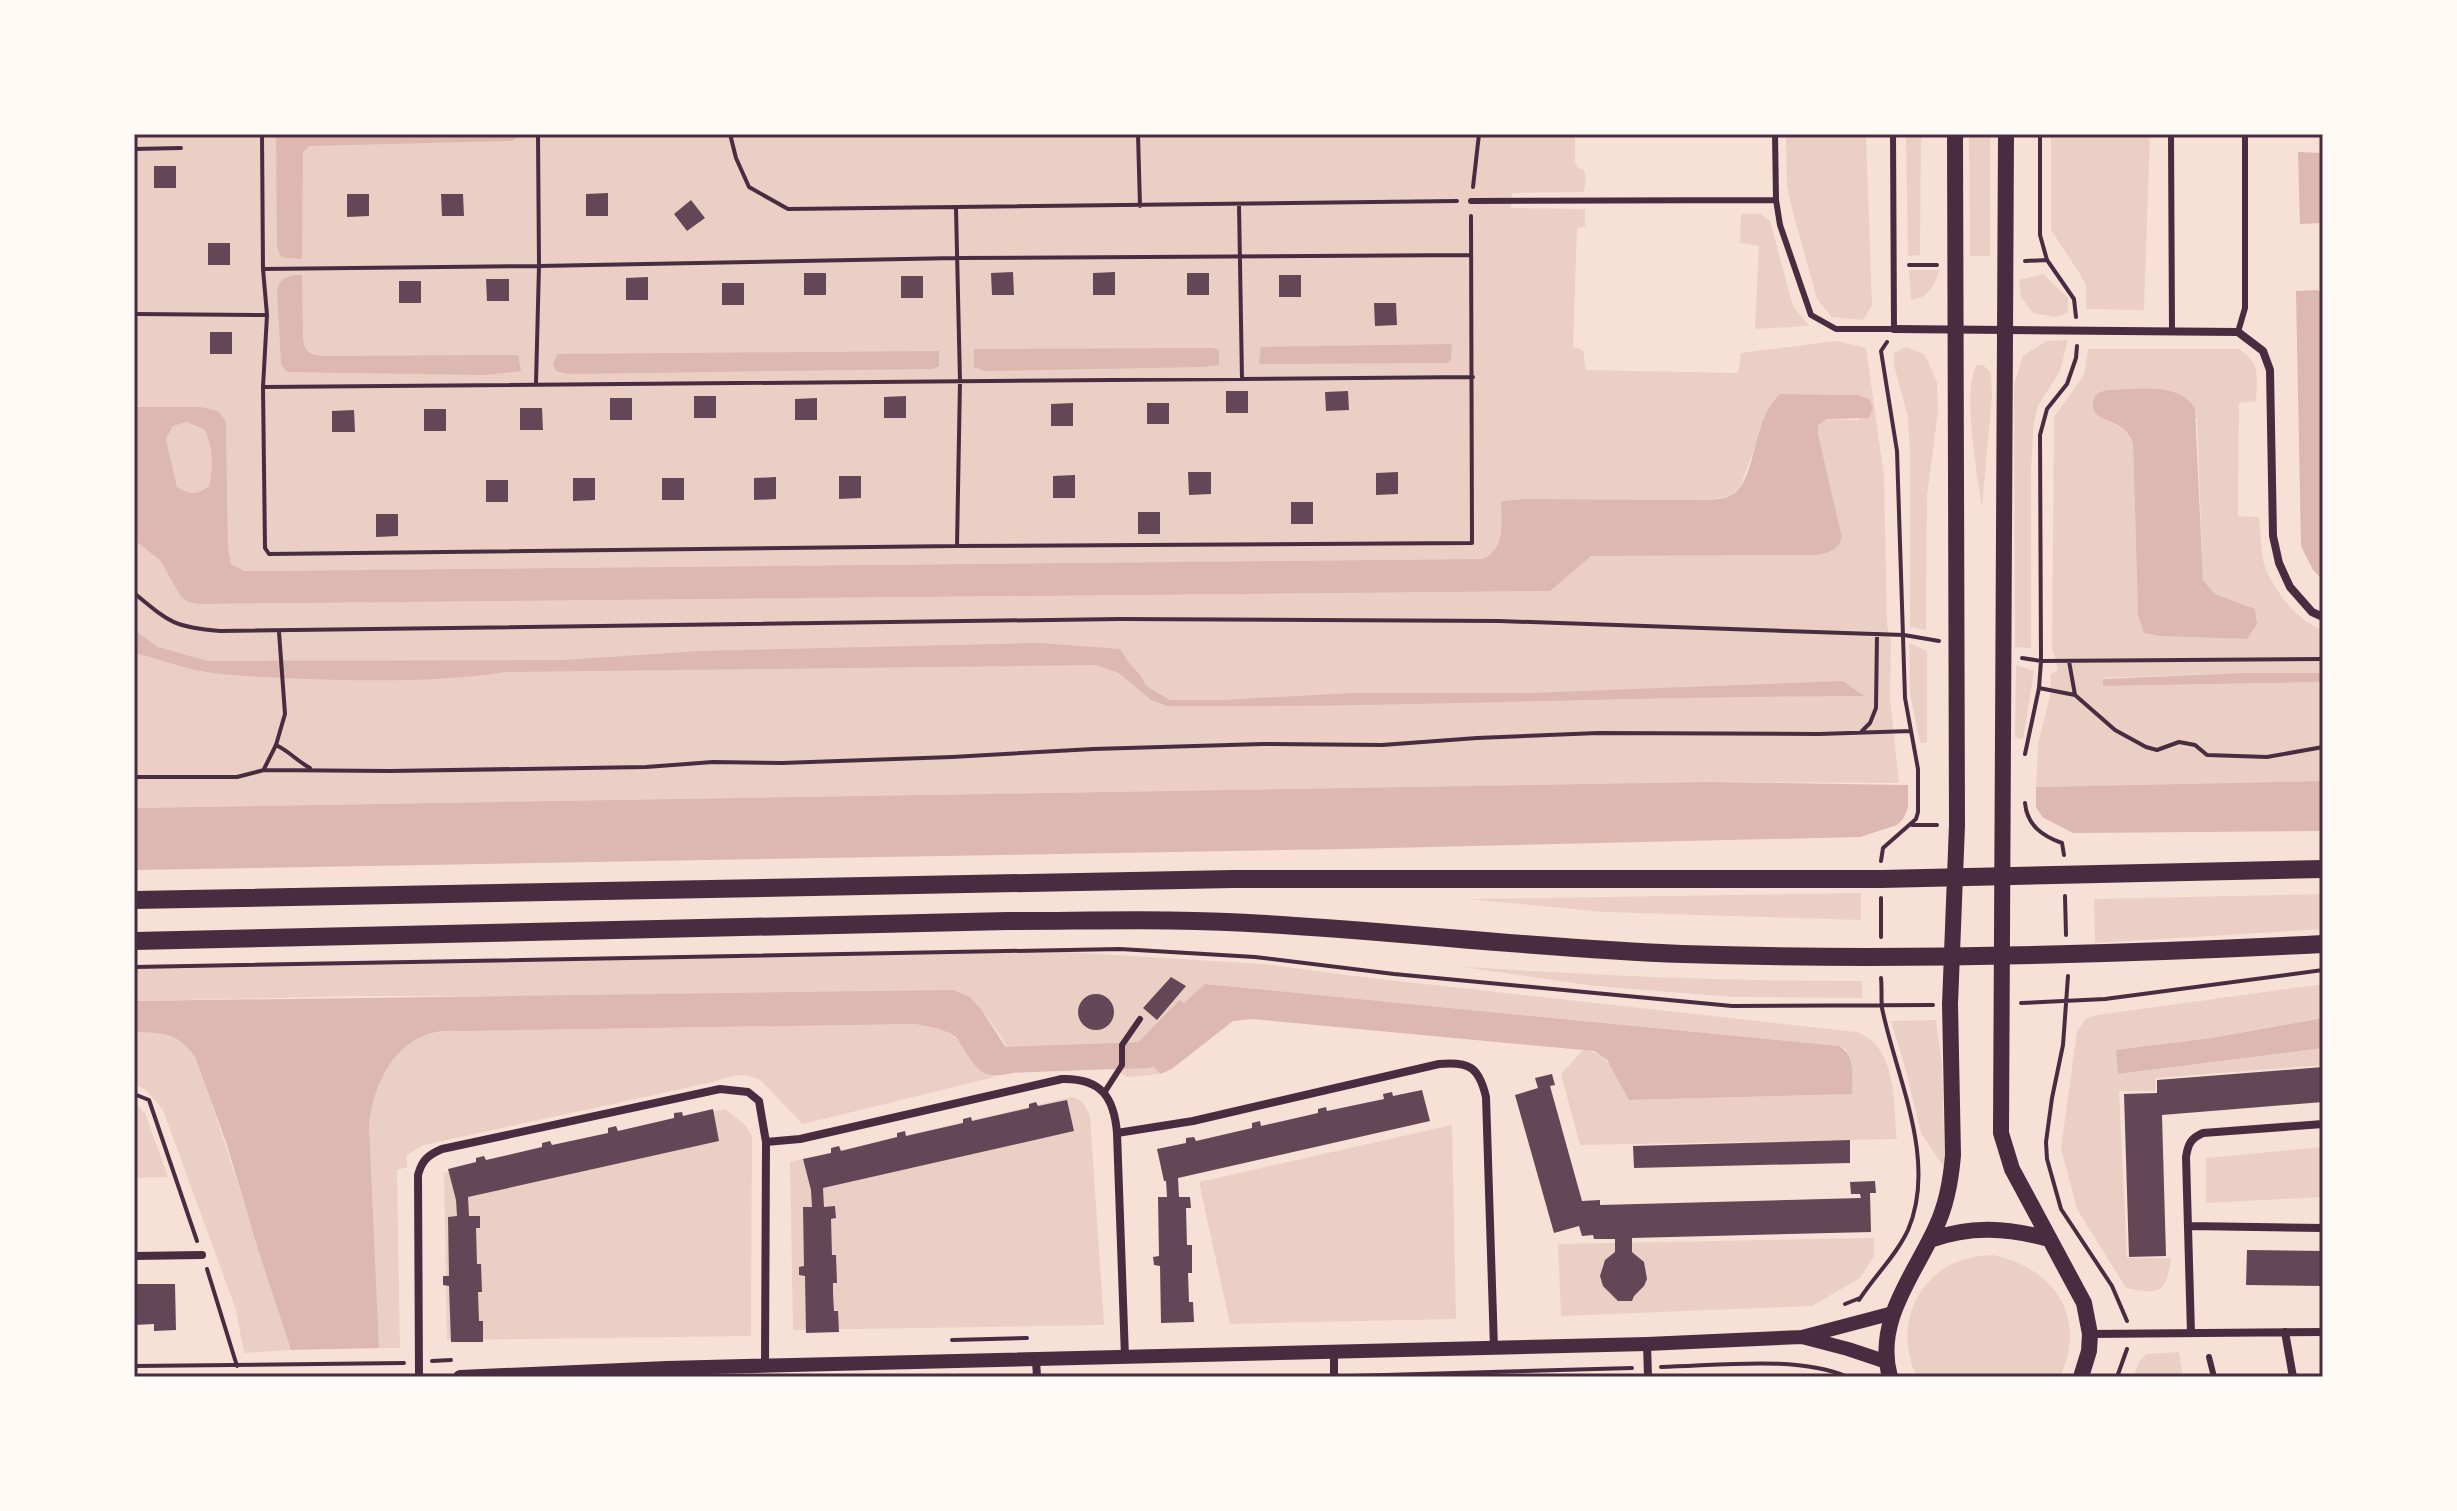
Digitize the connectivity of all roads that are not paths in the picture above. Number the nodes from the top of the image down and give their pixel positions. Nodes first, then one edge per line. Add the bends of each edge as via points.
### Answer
1 (1775, 134) edge
2 (1893, 134) edge
3 (1955, 134) edge
4 (2006, 134) edge
5 (2171, 134) edge
6 (2245, 134) edge
7 (1776, 200) junction
8 (1471, 201) road end
9 (1894, 329) junction
10 (1956, 330) junction
11 (2005, 330) junction
12 (2172, 331) junction
13 (2238, 332) junction
14 (2323, 617) edge
15 (2323, 869) edge
16 (2002, 876) junction
17 (1954, 877) junction
18 (134, 900) edge
19 (134, 941) edge
20 (2323, 944) edge
21 (1950, 956) junction
22 (2001, 956) junction
23 (1140, 1019) dead end
24 (1104, 1093) junction
25 (2323, 1124) edge
26 (1117, 1133) junction
27 (766, 1142) junction
28 (2189, 1226) junction
29 (2323, 1228) edge
30 (2049, 1239) junction
31 (1930, 1240) junction
32 (202, 1255) road end
33 (134, 1256) edge
34 (1893, 1313) junction
35 (2285, 1332) junction
36 (2323, 1332) edge
37 (2191, 1333) junction
38 (2090, 1334) junction
39 (1802, 1337) junction
40 (1647, 1344) junction
41 (1494, 1348) junction
42 (1334, 1352) junction
43 (2209, 1357) dead end
44 (1125, 1358) junction
45 (1036, 1360) junction
46 (765, 1367) junction
47 (1888, 1370) edge
48 (740, 1372) edge
49 (1647, 1372) edge
50 (419, 1377) edge
51 (460, 1377) edge
52 (1037, 1377) edge
53 (1334, 1377) edge
54 (2081, 1377) edge
55 (2214, 1377) edge
56 (2293, 1377) edge

1 - 7 lane
2 - 9 lane
3 - 10 main road
4 - 11 main road
5 - 12 lane
6 - 13 lane via 2245,308
7 - 8 lane
7 - 9 lane via 1811,315 1836,329
9 - 10 street
10 - 11 street
10 - 17 main road
11 - 12 street
11 - 16 main road
12 - 13 street
13 - 14 street via 2263,351 2270,370 2273,536 2279,563 2290,587
15 - 16 main road
16 - 17 main road
16 - 22 main road
17 - 18 main road via 1233,879
17 - 21 main road
19 - 21 main road via 1148,921 1263,923 1679,954
20 - 22 main road
21 - 22 main road
21 - 31 main road via 1952,1173
22 - 30 main road via 2001,1133 2012,1169
23 - 24 lane via 1122,1045 1122,1065
24 - 26 street via 1113,1107
24 - 27 street via 1094,1084 1062,1079 800,1139
25 - 28 street via 2193,1137 2186,1157
26 - 41 street via 1193,1121 1439,1064 1466,1065 1476,1071 1486,1097
26 - 44 street
27 - 46 street
27 - 50 street via 759,1101 748,1092 720,1089 430,1154 418,1175
28 - 29 street
28 - 37 street
30 - 31 main road via 1984,1229
30 - 38 main road via 2084,1303
31 - 34 main road
32 - 33 street
34 - 39 street
34 - 47 main road
35 - 36 street
35 - 37 street
35 - 56 street
37 - 38 street
38 - 54 main road
39 - 40 street
39 - 47 street via 1848,1349
40 - 41 street
40 - 49 street
41 - 42 street
42 - 44 street
42 - 53 street
43 - 55 lane
44 - 45 street
45 - 46 street
45 - 52 street
46 - 48 street
48 - 51 street

